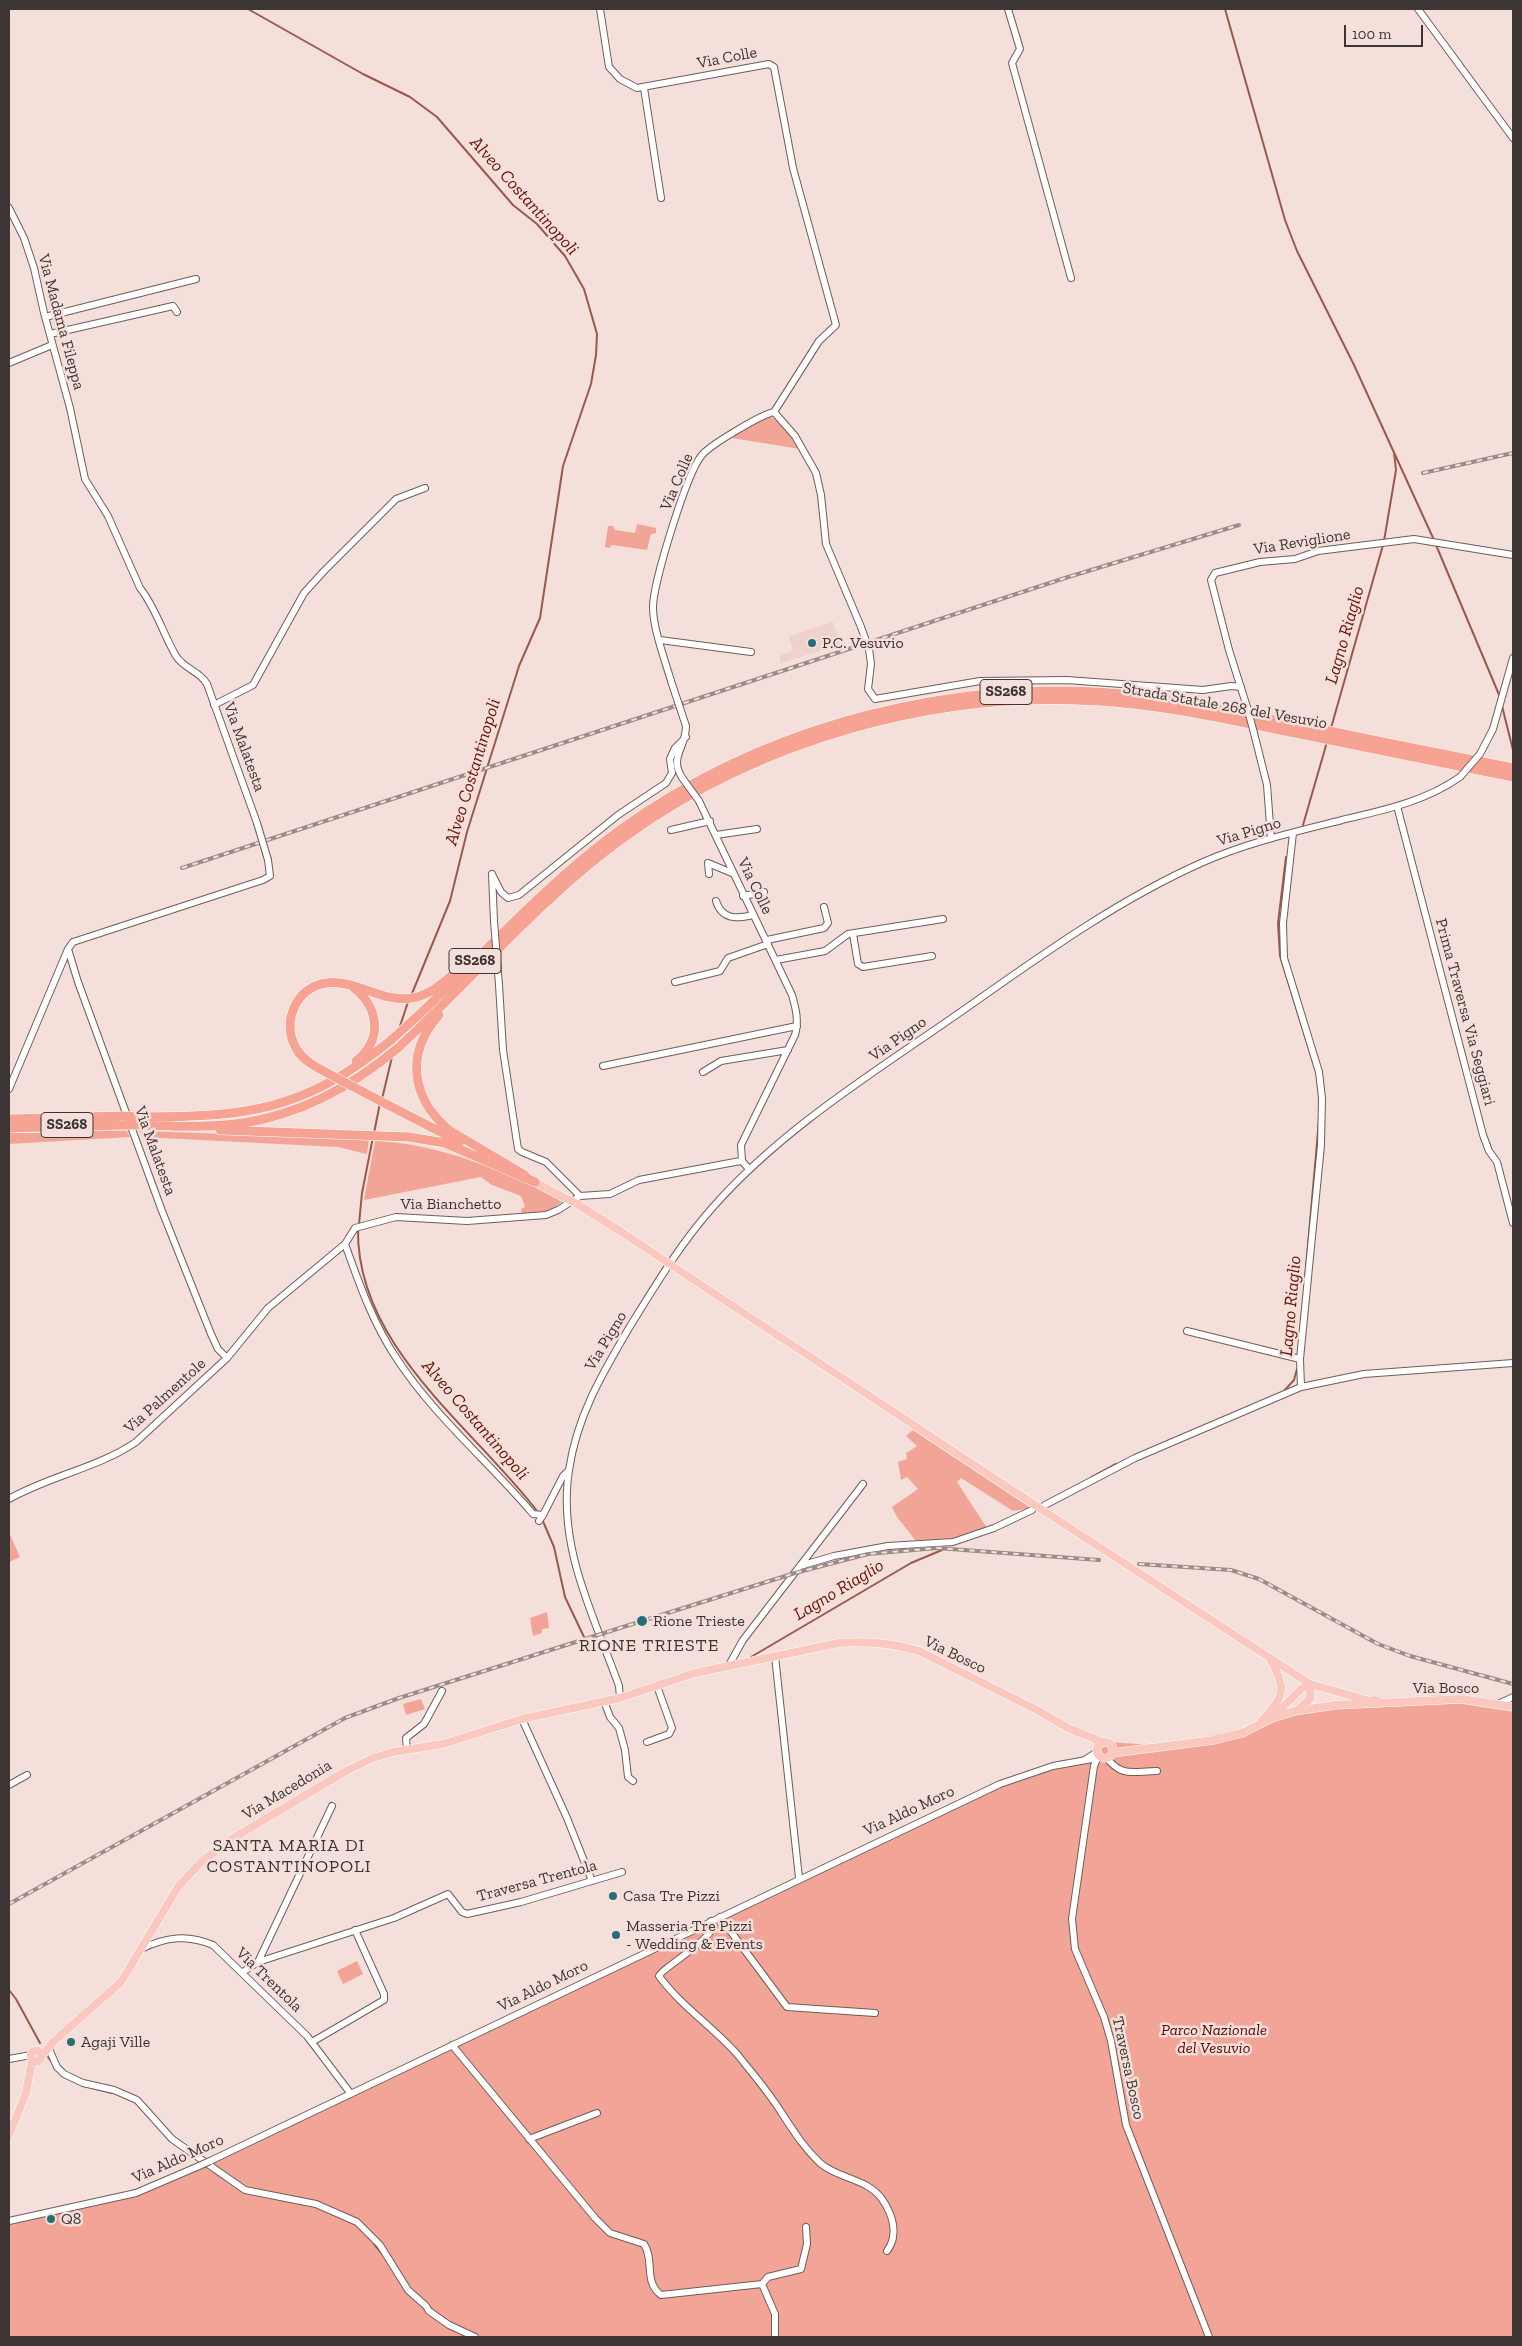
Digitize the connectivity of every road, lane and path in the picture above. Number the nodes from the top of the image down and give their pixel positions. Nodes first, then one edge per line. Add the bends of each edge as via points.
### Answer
1 (600, 9) edge
2 (1008, 9) edge
3 (1418, 9) edge
4 (644, 88) junction
5 (1513, 138) edge
6 (660, 198) dead end
7 (9, 208) edge
8 (1072, 278) dead end
9 (196, 279) dead end
10 (177, 312) dead end
11 (45, 317) junction
12 (50, 334) junction
13 (52, 345) junction
14 (9, 363) edge
15 (774, 412) junction
16 (78, 446) joint
17 (425, 488) dead end
18 (1513, 555) edge
19 (660, 640) junction
20 (751, 652) dead end
21 (1513, 658) edge
22 (1241, 687) junction
23 (214, 705) junction
24 (686, 737) junction
25 (1513, 768) edge
26 (1513, 777) edge
27 (1397, 806) junction
28 (710, 821) junction
29 (757, 829) dead end
30 (671, 830) dead end
31 (1293, 833) junction
32 (716, 835) junction
33 (1271, 838) junction
34 (732, 873) junction
35 (708, 874) dead end
36 (764, 892) dead end
37 (744, 896) junction
38 (716, 901) dead end
39 (824, 907) dead end
40 (753, 916) junction
41 (943, 920) dead end
42 (518, 932) junction
43 (853, 934) junction
44 (502, 936) junction
45 (768, 942) junction
46 (68, 949) junction
47 (932, 956) dead end
48 (776, 960) junction
49 (675, 982) dead end
50 (352, 986) junction
51 (797, 1026) junction
52 (788, 1050) junction
53 (603, 1066) dead end
54 (703, 1072) dead end
55 (9, 1089) edge
56 (279, 1104) junction
57 (9, 1119) edge
58 (124, 1121) junction
59 (138, 1121) junction
60 (180, 1126) junction
61 (9, 1128) edge
62 (742, 1161) junction
63 (749, 1169) junction
64 (535, 1182) junction
65 (580, 1196) junction
66 (1513, 1223) edge
67 (345, 1244) junction
68 (1187, 1331) dead end
69 (227, 1358) junction
70 (1300, 1359) junction
71 (1513, 1363) edge
72 (1301, 1387) junction
73 (568, 1471) junction
74 (863, 1484) dead end
75 (9, 1499) edge
76 (1033, 1508) junction
77 (1044, 1508) junction
78 (543, 1515) junction
79 (539, 1521) dead end
80 (800, 1566) junction
81 (776, 1656) junction
82 (1270, 1660) junction
83 (729, 1665) junction
84 (1310, 1684) junction
85 (657, 1686) junction
86 (442, 1691) dead end
87 (1513, 1697) edge
88 (620, 1698) junction
89 (604, 1701) junction
90 (1379, 1703) junction
91 (1498, 1704) junction
92 (1513, 1707) edge
93 (1295, 1711) junction
94 (1272, 1718) junction
95 (522, 1719) junction
96 (1256, 1726) junction
97 (647, 1742) dead end
98 (407, 1750) junction
99 (1100, 1754) junction
100 (1157, 1771) dead end
101 (27, 1775) dead end
102 (633, 1781) dead end
103 (9, 1785) edge
104 (332, 1806) dead end
105 (622, 1872) dead end
106 (799, 1878) junction
107 (592, 1881) junction
108 (720, 1917) junction
109 (711, 1921) junction
110 (356, 1930) junction
111 (142, 1949) junction
112 (258, 1962) junction
113 (243, 1972) junction
114 (875, 2013) dead end
115 (53, 2042) junction
116 (312, 2042) junction
117 (452, 2045) junction
118 (49, 2049) junction
119 (36, 2057) junction
120 (9, 2059) edge
121 (351, 2094) junction
122 (597, 2113) dead end
123 (9, 2135) edge
124 (529, 2139) junction
125 (9, 2221) edge
126 (806, 2227) dead end
127 (888, 2251) dead end
128 (762, 2284) junction
129 (475, 2337) edge
130 (774, 2337) edge
131 (1209, 2337) edge

1 - 4 street via 609,67 627,84
2 - 8 street via 1020,49 1012,63
3 - 5 street
4 - 6 street
4 - 15 street, Via Colle via 769,64 774,67 793,168 836,325 819,340
7 - 11 street, Via Madama Fileppa via 30,254
9 - 11 street
10 - 12 street via 173,306
11 - 12 street, Via Madama Fileppa
12 - 13 street, Via Madama Fileppa
13 - 14 street
13 - 16 street, Via Madama Fileppa
15 - 19 street, Via Colle via 763,415 707,450 695,466 653,599
15 - 22 street, bridge via 795,436 816,473 826,544 869,649 868,689 875,699 990,681 1076,680 1203,690
16 - 23 street, Via Malatesta via 85,479 108,516 176,657 204,680
17 - 23 street via 396,499 324,571 299,601 253,684
18 - 22 street, Via Reviglione via 1414,539 1318,551 1296,559 1222,570 1211,576
19 - 20 street
19 - 24 street, Via Colle, bridge via 686,726
21 - 27 street, bridge via 1498,715 1480,754 1460,777 1423,799
22 - 33 street, bridge via 1267,785
23 - 46 street, Via Malatesta, bridge via 256,823 270,876 72,942
24 - 28 street, Via Colle, bridge via 676,765
24 - 65 street, bridge via 670,759 672,773 666,783 618,815 519,895 504,896 492,874 503,1050 516,1147 546,1162
25 - 44 highway, Strada Statale 268 del Vesuvio / SS268 via 1193,704 1132,695 1034,691 962,696 854,719 795,739 674,795 627,824 592,852
26 - 42 highway, Strada Statale 268 del Vesuvio / SS268 via 1160,707 1065,699 956,706 878,721 828,736 759,762 700,790 612,846
27 - 31 street, Via Pigno
27 - 66 street, Prima Traversa Via Seggiari via 1484,1135 1497,1162
28 - 30 street
28 - 32 street, Via Colle
29 - 32 street
31 - 33 street, Via Pigno
31 - 70 street via 1283,923 1284,958 1319,1072 1322,1098 1321,1145
32 - 34 street, Via Colle
33 - 63 street, Via Pigno via 1202,862 1111,909 832,1101 790,1132
34 - 35 street via 708,863
34 - 37 street, Via Colle
36 - 37 street
37 - 40 street, Via Colle
38 - 40 street via 718,908 728,917
39 - 45 street via 828,923 824,928
40 - 45 street, Via Colle
41 - 43 street
42 - 60 highway, Strada Statale 268 del Vesuvio / SS268 via 399,1047 334,1092 283,1114 244,1123
42 - 64 highway via 428,1029 419,1047 416,1069 422,1097 439,1122
43 - 47 street via 858,964 863,967
43 - 48 street via 843,936 825,951
44 - 50 highway via 439,986 416,997 384,997
44 - 56 highway, Strada Statale 268 del Vesuvio / SS268 via 365,1061 329,1084
45 - 48 street, Via Colle
45 - 49 street via 728,958 720,972
46 - 55 street
46 - 69 street, Via Malatesta via 162,1211 211,1334
48 - 51 street, Via Colle via 792,995
50 - 56 highway via 365,998 374,1015 374,1034 366,1052 342,1071
50 - 64 highway, bridge via 334,982 313,987 304,993 292,1010 290,1030 296,1049 310,1063 329,1074
51 - 52 street, Via Colle
51 - 53 street
52 - 54 street via 721,1061
52 - 62 street, Via Colle via 741,1145
56 - 59 highway, Strada Statale 268 del Vesuvio / SS268 via 224,1115
57 - 58 highway, Strada Statale 268 del Vesuvio / SS268
58 - 59 highway, Strada Statale 268 del Vesuvio / SS268, bridge
58 - 61 highway, Strada Statale 268 del Vesuvio / SS268
59 - 60 highway, Strada Statale 268 del Vesuvio / SS268
60 - 64 highway via 409,1137 445,1143
62 - 63 street
62 - 65 street, Via Bianchetto via 639,1180 610,1194
63 - 73 street, Via Pigno via 689,1237 610,1360 583,1412
64 - 76 main road, bridge via 620,1231 916,1426
65 - 67 street, Via Bianchetto via 546,1214 467,1221 396,1217 355,1228
67 - 69 street, Via Bianchetto via 268,1308
67 - 78 street via 370,1311 408,1376 533,1514
68 - 70 street
69 - 75 street, Via Palmentole via 128,1447
70 - 72 street
71 - 72 street via 1364,1374
72 - 77 street via 1135,1458
73 - 78 street, Via Pigno
73 - 88 street, Via Pigno via 569,1541 577,1574 619,1686
74 - 80 street
76 - 77 main road, bridge
76 - 80 street via 994,1528 953,1542 888,1546
77 - 82 main road
78 - 79 street, Via Pigno
80 - 83 street via 746,1636
81 - 83 main road, Via Bosco
81 - 99 main road, Via Bosco via 857,1642 919,1651 1092,1740
81 - 106 street
82 - 84 main road
82 - 96 main road via 1282,1689 1279,1701
83 - 85 main road, Via Bosco
84 - 90 main road, Via Bosco
84 - 93 main road via 1310,1699
84 - 94 main road, Via Bosco
85 - 88 main road, Via Bosco
85 - 97 street via 672,1728 669,1734
86 - 98 street via 424,1724 406,1738
87 - 91 street
88 - 89 main road, Via Macedonia
89 - 95 main road, Via Macedonia
89 - 102 street via 610,1717 619,1728 626,1750 628,1777
90 - 91 main road, Via Bosco via 1461,1698
90 - 93 main road, Via Bosco
91 - 92 main road, Via Bosco
93 - 94 main road, Via Bosco
94 - 96 main road, Via Bosco
95 - 98 main road, Via Macedonia via 443,1744
95 - 107 street via 568,1818
96 - 99 main road, Via Bosco via 1214,1740
98 - 111 main road, Via Macedonia via 373,1758 346,1771 219,1847 185,1878
99 - 100 street via 1117,1770
99 - 106 street, Via Aldo Moro via 1006,1781
99 - 131 street, Traversa Bosco via 1072,1919 1073,1940 1111,2041 1126,2125
101 - 103 street
104 - 112 street
105 - 107 street, Traversa Trentola
106 - 108 street, Via Aldo Moro
107 - 110 street, Traversa Trentola via 468,1914 462,1912 448,1894 394,1918
108 - 109 street, Via Aldo Moro
108 - 114 street via 787,2007
109 - 117 street, Via Aldo Moro
109 - 127 street via 714,1926 711,1932 684,1957 661,1971 659,1976 679,2000 735,2053 771,2097 796,2136 820,2162 869,2187 880,2197 894,2226 894,2243
110 - 112 street, Traversa Trentola
110 - 116 street via 384,2000
111 - 113 street, Via Trentola via 168,1939 197,1938 213,1945
111 - 115 main road, Via Macedonia via 121,1982
112 - 113 street, Traversa Trentola
113 - 116 street, Via Trentola
115 - 118 main road, Via Macedonia
115 - 119 main road, Via Macedonia
116 - 121 street, Via Trentola
117 - 121 street, Via Aldo Moro
117 - 124 street
118 - 119 main road, Via Macedonia
118 - 129 street via 64,2074 137,2100 172,2139 245,2190 316,2204 357,2222 380,2245 408,2290 429,2311
119 - 120 street, Via Macedonia
119 - 123 main road via 31,2086
121 - 125 street, Via Aldo Moro, bridge via 136,2193
122 - 124 street
124 - 128 street via 610,2233 644,2244 651,2285 661,2295
126 - 128 street via 807,2244 800,2269 768,2277
128 - 130 street via 775,2314

